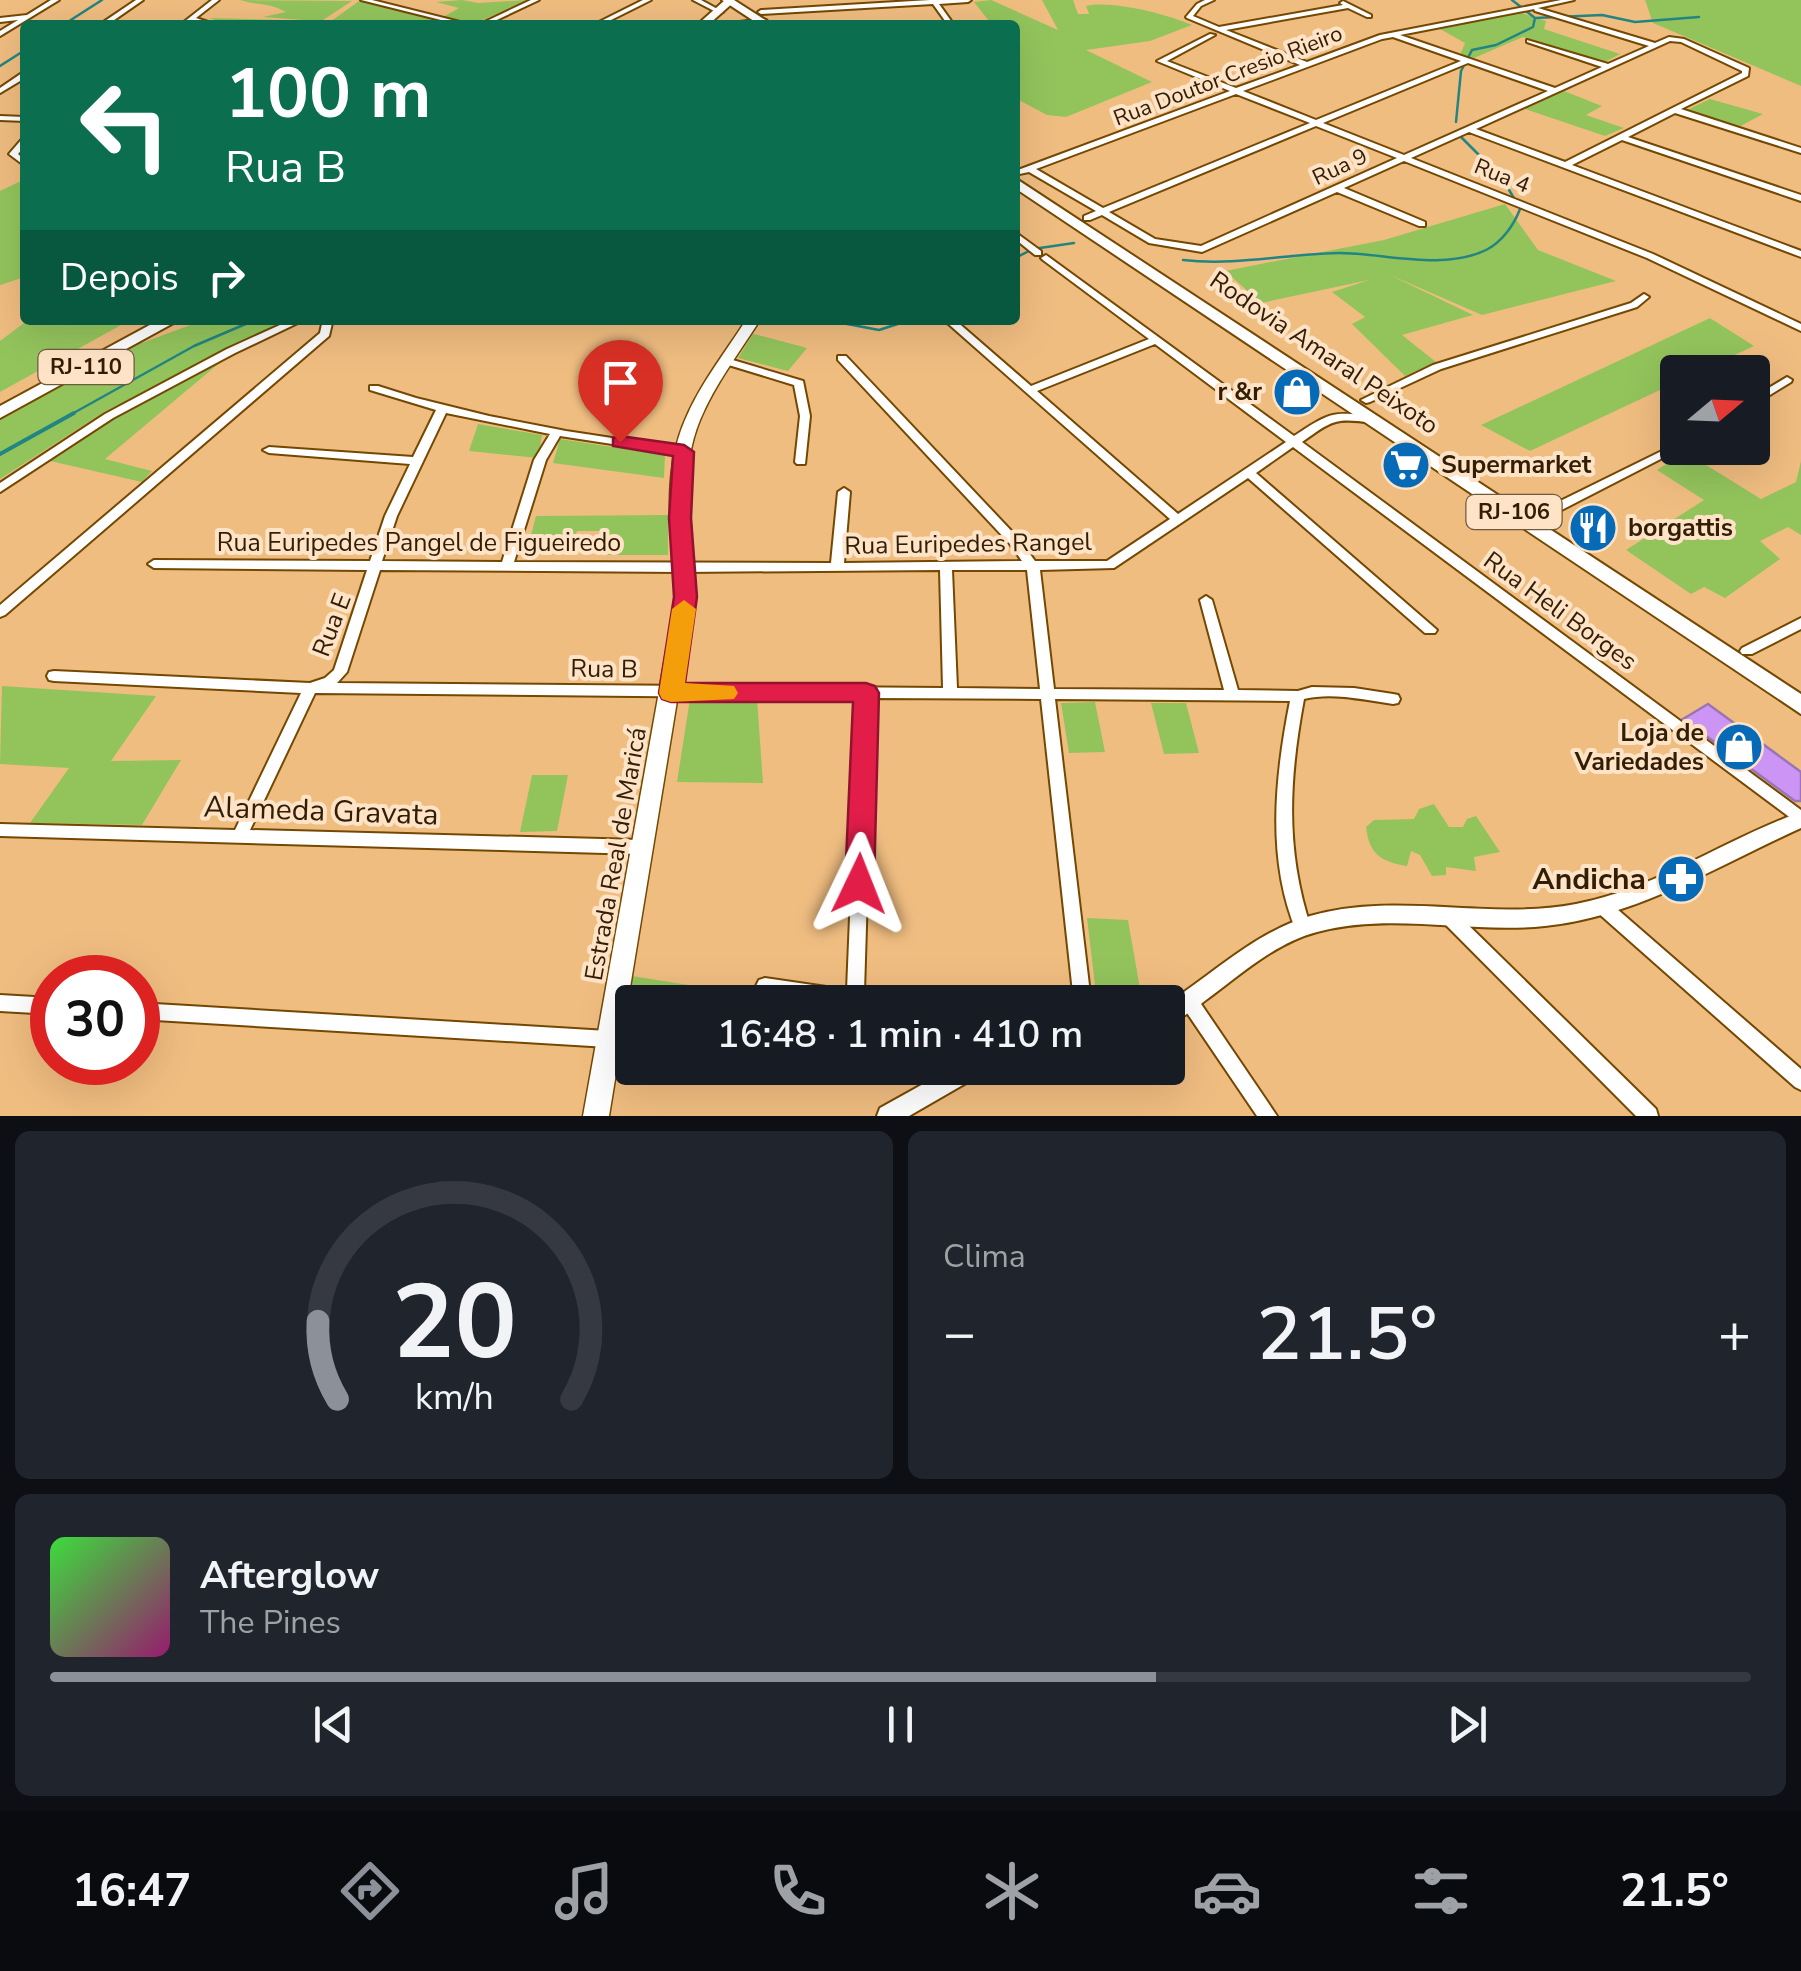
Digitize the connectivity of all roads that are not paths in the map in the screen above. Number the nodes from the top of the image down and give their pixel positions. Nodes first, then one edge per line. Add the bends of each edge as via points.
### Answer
1 (56, 0) edge
2 (140, 0) edge
3 (216, 0) edge
4 (364, 0) edge
5 (536, 0) edge
6 (648, 0) edge
7 (696, 0) edge
8 (742, 0) edge
9 (813, 0) edge
10 (968, 0) edge
11 (1211, 0) edge
12 (1336, 0) edge
13 (1571, 0) edge
14 (728, 1) edge
15 (934, 2) edge
16 (849, 4) edge
17 (1350, 6) junction
18 (1527, 9) junction
19 (816, 10) junction
20 (32, 16) junction
21 (1369, 16) dead end
22 (192, 19) joint
23 (721, 19) edge
24 (0, 20) edge
25 (25, 20) edge
26 (110, 20) edge
27 (196, 20) edge
28 (449, 20) edge
29 (492, 20) edge
30 (606, 20) edge
31 (764, 20) edge
32 (1214, 32) junction
33 (1391, 34) junction
34 (1529, 41) dead end
35 (1654, 46) junction
36 (1466, 60) junction
37 (1305, 64) junction
38 (1607, 66) junction
39 (1554, 90) junction
40 (1238, 92) junction
41 (1675, 110) junction
42 (1318, 123) junction
43 (1469, 129) junction
44 (1622, 137) junction
45 (1801, 151) edge
46 (1406, 158) junction
47 (1566, 166) junction
48 (1020, 174) edge
49 (1340, 190) junction
50 (1801, 198) edge
51 (1094, 215) junction
52 (1422, 224) dead end
53 (1020, 239) edge
54 (1801, 254) edge
55 (1644, 297) dead end
56 (146, 325) edge
57 (163, 325) edge
58 (286, 325) edge
59 (327, 325) edge
60 (751, 325) edge
61 (955, 325) edge
62 (1801, 328) edge
63 (1156, 340) junction
64 (842, 358) dead end
65 (726, 361) junction
66 (1787, 380) dead end
67 (374, 388) dead end
68 (1030, 390) junction
69 (1770, 391) edge
70 (1332, 392) junction
71 (1366, 400) junction
72 (0, 403) edge
73 (441, 411) junction
74 (0, 413) edge
75 (1328, 419) junction
76 (1378, 422) junction
77 (557, 432) junction
78 (1290, 441) junction
79 (269, 450) dead end
80 (684, 452) junction
81 (1660, 455) edge
82 (416, 461) junction
83 (801, 462) dead end
84 (1248, 472) junction
85 (0, 488) edge
86 (844, 492) dead end
87 (1542, 516) junction
88 (1177, 520) junction
89 (154, 564) dead end
90 (378, 564) junction
91 (508, 565) junction
92 (684, 568) junction
93 (837, 568) junction
94 (946, 568) junction
95 (1033, 568) junction
96 (1206, 600) dead end
97 (0, 612) edge
98 (1801, 623) edge
99 (1430, 630) dead end
100 (1746, 651) junction
101 (54, 676) dead end
102 (310, 688) junction
103 (1801, 688) edge
104 (1045, 692) junction
105 (671, 693) junction
106 (866, 693) junction
107 (950, 693) junction
108 (1232, 696) junction
109 (1298, 696) junction
110 (1393, 700) dead end
111 (1801, 705) edge
112 (1801, 819) edge
113 (0, 830) edge
114 (240, 836) junction
115 (640, 847) junction
116 (1603, 907) junction
117 (1452, 920) junction
118 (1303, 928) junction
119 (855, 985) edge
120 (1081, 985) edge
121 (1189, 1001) junction
122 (0, 1002) edge
123 (1185, 1003) edge
124 (30, 1004) edge
125 (160, 1012) edge
126 (608, 1039) junction
127 (1801, 1082) edge
128 (942, 1085) edge
129 (596, 1116) edge
130 (888, 1116) edge
131 (1268, 1116) edge
132 (1649, 1116) edge

1 - 20 street
2 - 26 street
3 - 22 street
4 - 28 street
5 - 29 street
6 - 30 street
7 - 23 street
8 - 31 main road
9 - 19 street
10 - 15 street
11 - 32 street via 1188,16
12 - 17 street
13 - 18 street, Rua Doutor Cresio Rieiro
14 - 23 main road
14 - 31 main road
15 - 16 street
16 - 19 street
17 - 21 street
17 - 32 street
18 - 33 street, Rua Doutor Cresio Rieiro
18 - 35 street
19 - 31 street
20 - 24 street
20 - 25 street
22 - 27 street
23 - 31 main road
32 - 37 street
32 - 40 street, Rua 4 via 1161,60
33 - 36 street
33 - 37 street, Rua Doutor Cresio Rieiro
34 - 38 street
35 - 38 street, Rua 9
35 - 41 street, Rua 9 via 1682,40 1746,70
36 - 39 street
36 - 42 street
37 - 40 street, Rua Doutor Cresio Rieiro
38 - 39 street, Rua 9
39 - 43 street, Rua 9
40 - 42 street, Rua 4
40 - 48 street, Rua Doutor Cresio Rieiro
41 - 44 street
41 - 45 street
42 - 46 street, Rua 4
42 - 51 street
43 - 46 street, Rua 9
43 - 47 street
44 - 47 street
44 - 50 street
46 - 49 street, Rua 9
46 - 62 street, Rua 4 via 1650,256
47 - 54 street
48 - 51 main road, Rodovia Amaral Peixoto / RJ-106
48 - 70 main road, Rodovia Amaral Peixoto / RJ-106
49 - 51 street, Rua 9 via 1202,249 1160,244
49 - 52 street
51 - 71 main road, Rodovia Amaral Peixoto / RJ-106
53 - 63 street, Rua Heli Borges
55 - 71 street via 1437,367
56 - 72 main road, RJ-110
57 - 74 main road, RJ-110
58 - 85 street via 108,416
59 - 97 street via 325,334
60 - 65 main road, Estrada Real de Maricá
61 - 68 street
63 - 68 street
63 - 78 street, Rua Heli Borges
64 - 95 street
65 - 80 main road, Estrada Real de Maricá via 692,422
65 - 83 street via 799,383 806,416
66 - 69 street
67 - 73 street
68 - 88 street
70 - 75 street via 1335,406
70 - 76 main road, Rodovia Amaral Peixoto / RJ-106
71 - 87 main road, Rodovia Amaral Peixoto / RJ-106
73 - 77 street
73 - 82 street, Rua E
75 - 76 street
75 - 78 street, Rua Euripedes Rangel
76 - 111 main road, Rodovia Amaral Peixoto / RJ-106
77 - 80 street
77 - 91 street via 540,460
78 - 84 street, Rua Euripedes Rangel
78 - 112 street, Rua Heli Borges
79 - 82 street
80 - 92 main road, Estrada Real de Maricá
81 - 87 street
82 - 90 street, Rua E
84 - 88 street, Rua Euripedes Rangel
84 - 99 street
86 - 93 street
87 - 100 main road, Rodovia Amaral Peixoto / RJ-106
88 - 95 street, Rua Euripedes Rangel via 1110,565
89 - 90 street, Rua Euripedes Pangel de Figueiredo
90 - 91 street, Rua Euripedes Pangel de Figueiredo
90 - 102 street, Rua E via 340,672
91 - 92 street, Rua Euripedes Pangel de Figueiredo
92 - 93 street, Rua Euripedes Rangel
92 - 105 main road, Estrada Real de Maricá
93 - 94 street, Rua Euripedes Rangel
94 - 95 street, Rua Euripedes Rangel
94 - 107 street
95 - 104 street
96 - 108 street
98 - 100 street
100 - 103 main road, Rodovia Amaral Peixoto / RJ-106
101 - 102 street, Rua B
102 - 105 street, Rua B
102 - 114 street, Rua E
104 - 107 street, Rua B
104 - 108 street, Rua B
104 - 120 street
105 - 106 street, Rua B
105 - 115 main road, Estrada Real de Maricá
106 - 107 street, Rua B
106 - 119 street
108 - 109 street, Rua B
109 - 110 street, Rua B via 1354,693
109 - 118 street via 1283,825
112 - 116 street
113 - 114 street, Alameda Gravata
114 - 115 street, Alameda Gravata
115 - 126 main road, Estrada Real de Maricá
116 - 117 street via 1527,919
116 - 127 street
117 - 118 street via 1370,917
117 - 132 street
118 - 121 street via 1252,954
121 - 123 street
121 - 131 street
122 - 124 street
125 - 126 street
126 - 129 main road, Estrada Real de Maricá
128 - 130 street

